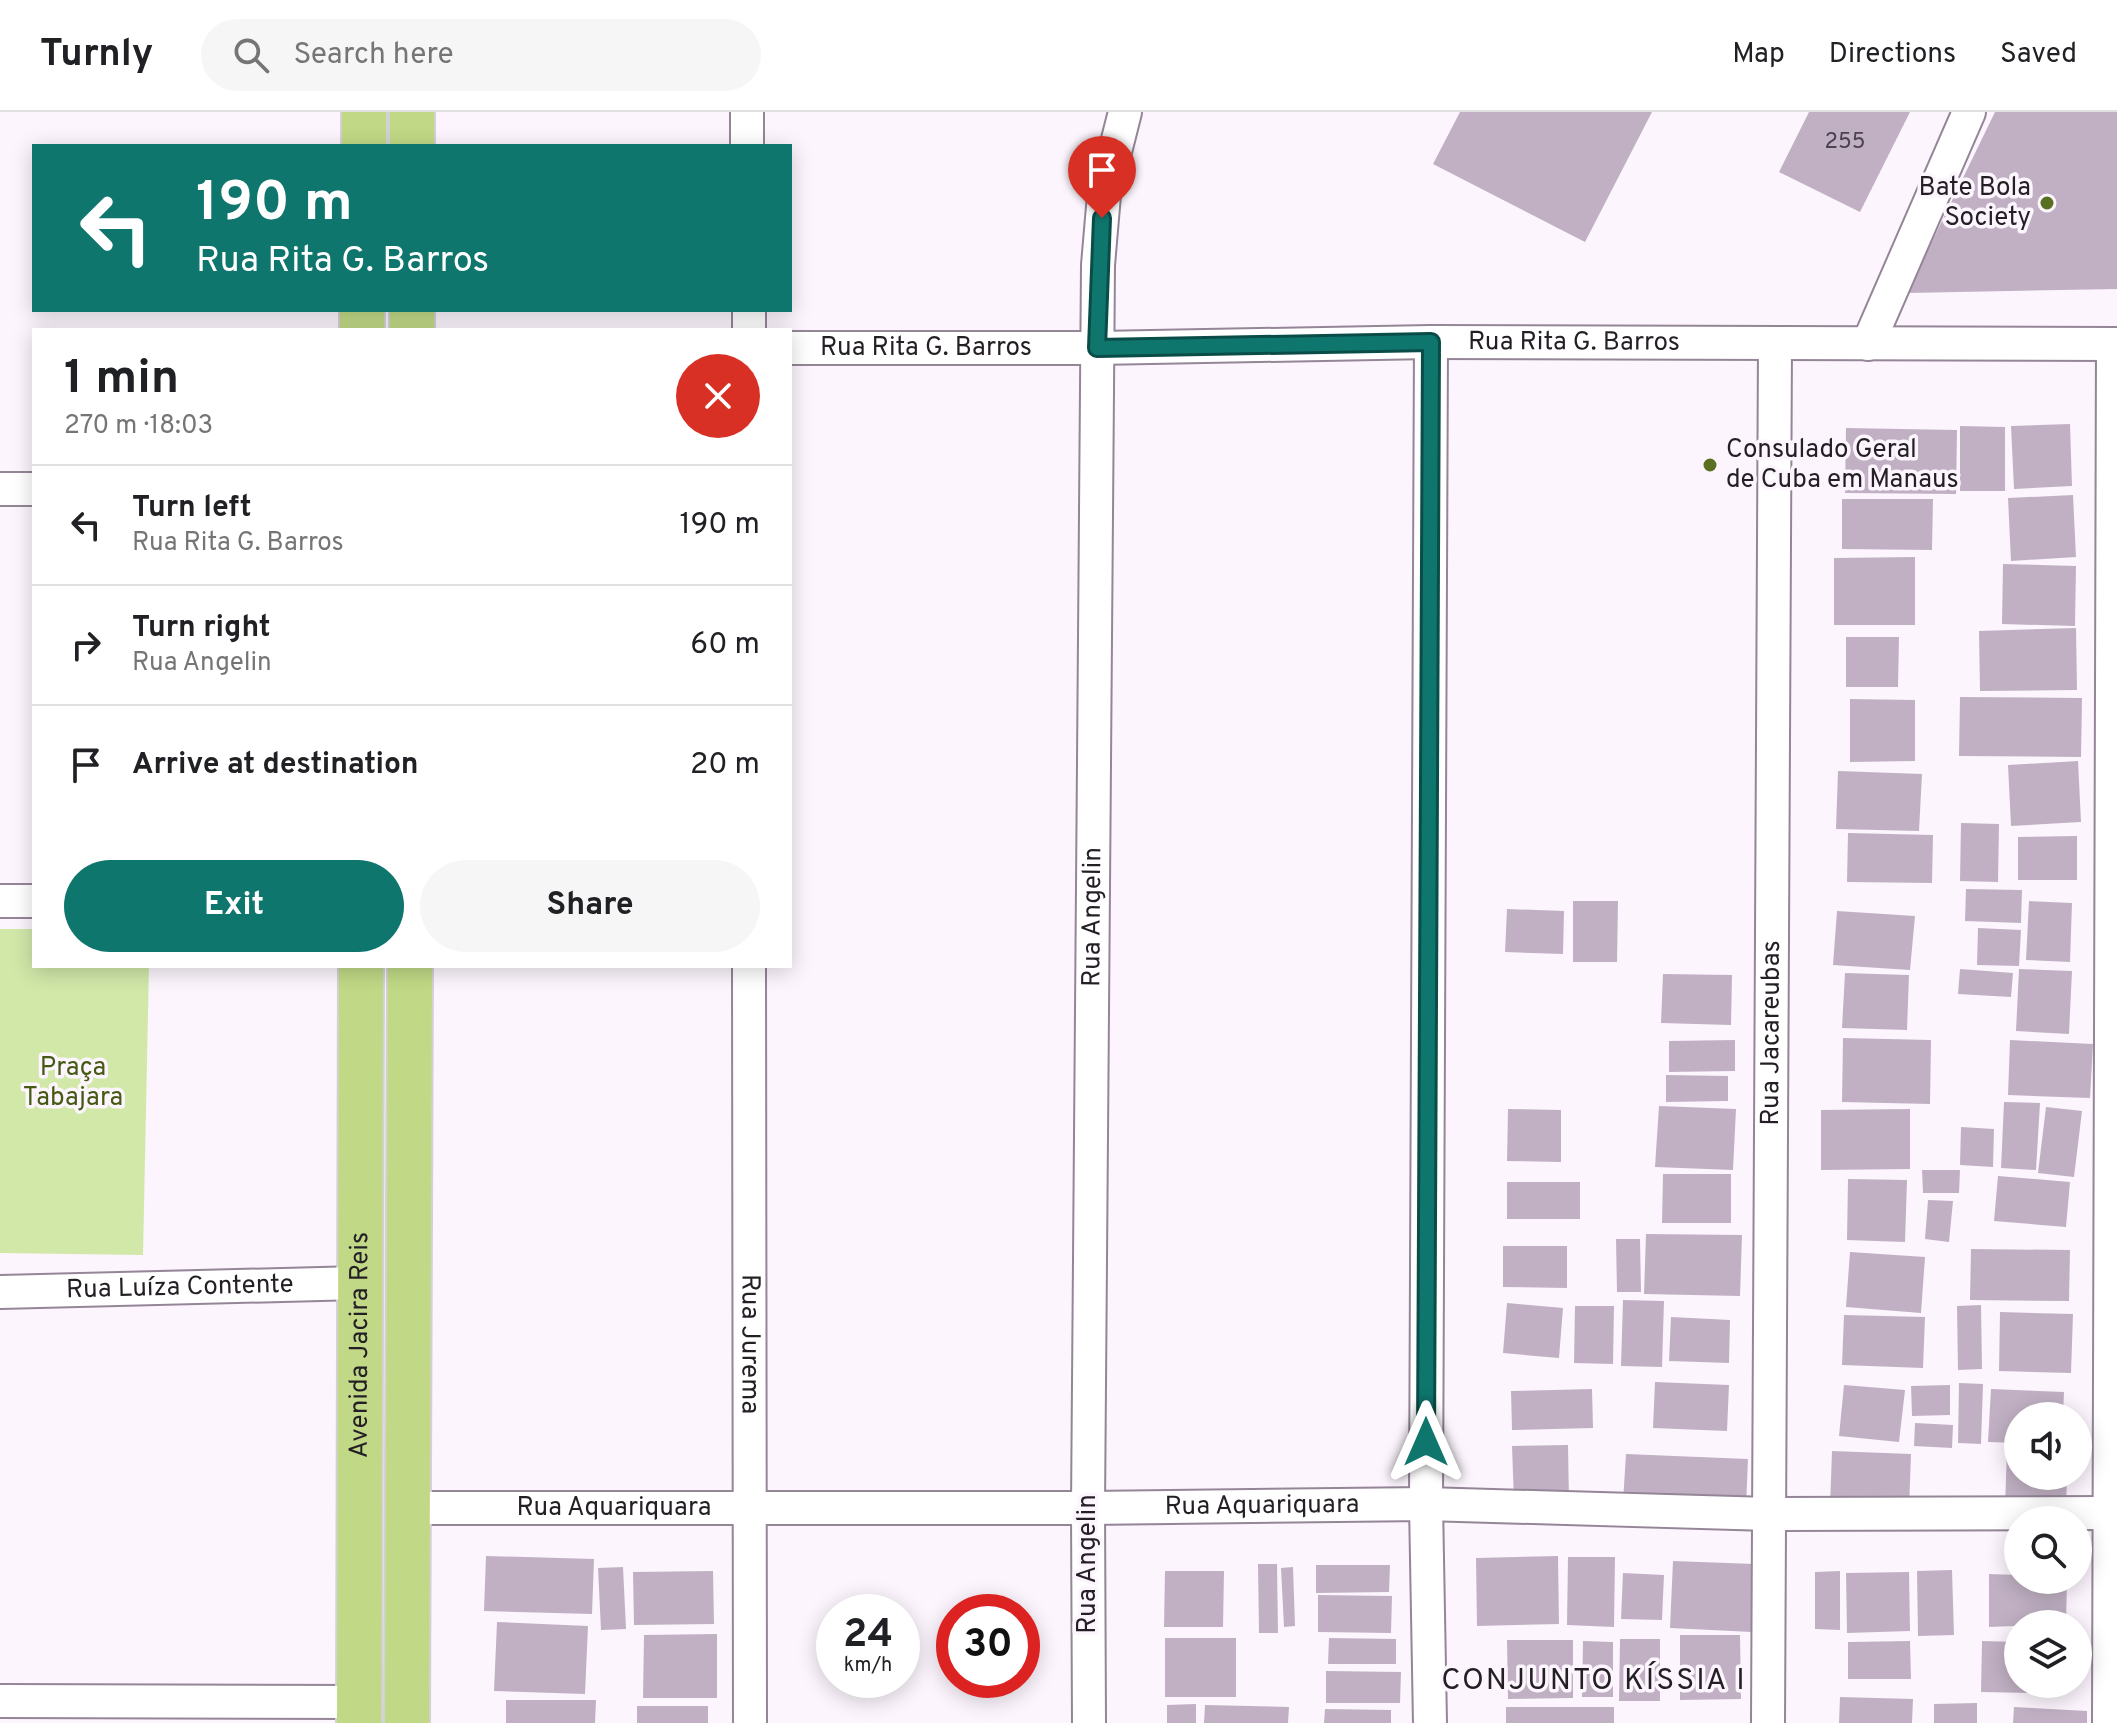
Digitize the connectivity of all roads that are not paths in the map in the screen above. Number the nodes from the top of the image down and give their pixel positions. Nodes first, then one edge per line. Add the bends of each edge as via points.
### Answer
1 (364, 112) edge
2 (412, 112) edge
3 (747, 112) edge
4 (1125, 112) edge
5 (1969, 112) edge
6 (364, 144) edge
7 (412, 144) edge
8 (747, 144) edge
9 (1431, 342) junction
10 (1775, 344) junction
11 (1868, 344) junction
12 (2115, 344) edge
13 (792, 348) edge
14 (1097, 348) junction
15 (0, 489) edge
16 (32, 489) edge
17 (0, 901) edge
18 (32, 901) edge
19 (361, 968) edge
20 (410, 968) edge
21 (749, 968) edge
22 (359, 1283) junction
23 (0, 1292) edge
24 (1426, 1504) junction
25 (748, 1507) junction
26 (408, 1508) junction
27 (1088, 1508) junction
28 (2114, 1513) edge
29 (1769, 1514) junction
30 (0, 1701) edge
31 (359, 1712) edge
32 (407, 1723) edge
33 (750, 1723) edge
34 (1089, 1723) edge
35 (1430, 1723) edge
36 (1768, 1723) edge
37 (2109, 1723) edge

1 - 6 main road
2 - 7 main road
3 - 8 street
4 - 14 street, Rua Angelin via 1104,195
5 - 11 street
9 - 10 street, Rua Rita G. Barros
9 - 14 street, Rua Rita G. Barros
9 - 24 street
10 - 11 street, Rua Rita G. Barros
10 - 29 street, Rua Jacareubas
11 - 12 street, Rua Rita G. Barros
12 - 28 street
13 - 14 street, Rua Rita G. Barros
14 - 27 street, Rua Angelin
15 - 16 street
17 - 18 street
19 - 22 main road, Avenida Jacira Reis
20 - 26 main road, Avenida Jacira Reis
21 - 25 street, Rua Jurema
22 - 23 street, Rua Luíza Contente
22 - 31 main road, Avenida Jacira Reis
24 - 27 street, Rua Aquariquara
24 - 29 street, Rua Aquariquara
24 - 35 street
25 - 26 street, Rua Aquariquara
25 - 27 street, Rua Aquariquara
25 - 33 street, Rua Jurema
26 - 32 main road, Avenida Jacira Reis
27 - 34 street, Rua Angelin
28 - 29 street, Rua Aquariquara
28 - 37 street
29 - 36 street, Rua Jacareubas
30 - 31 street

